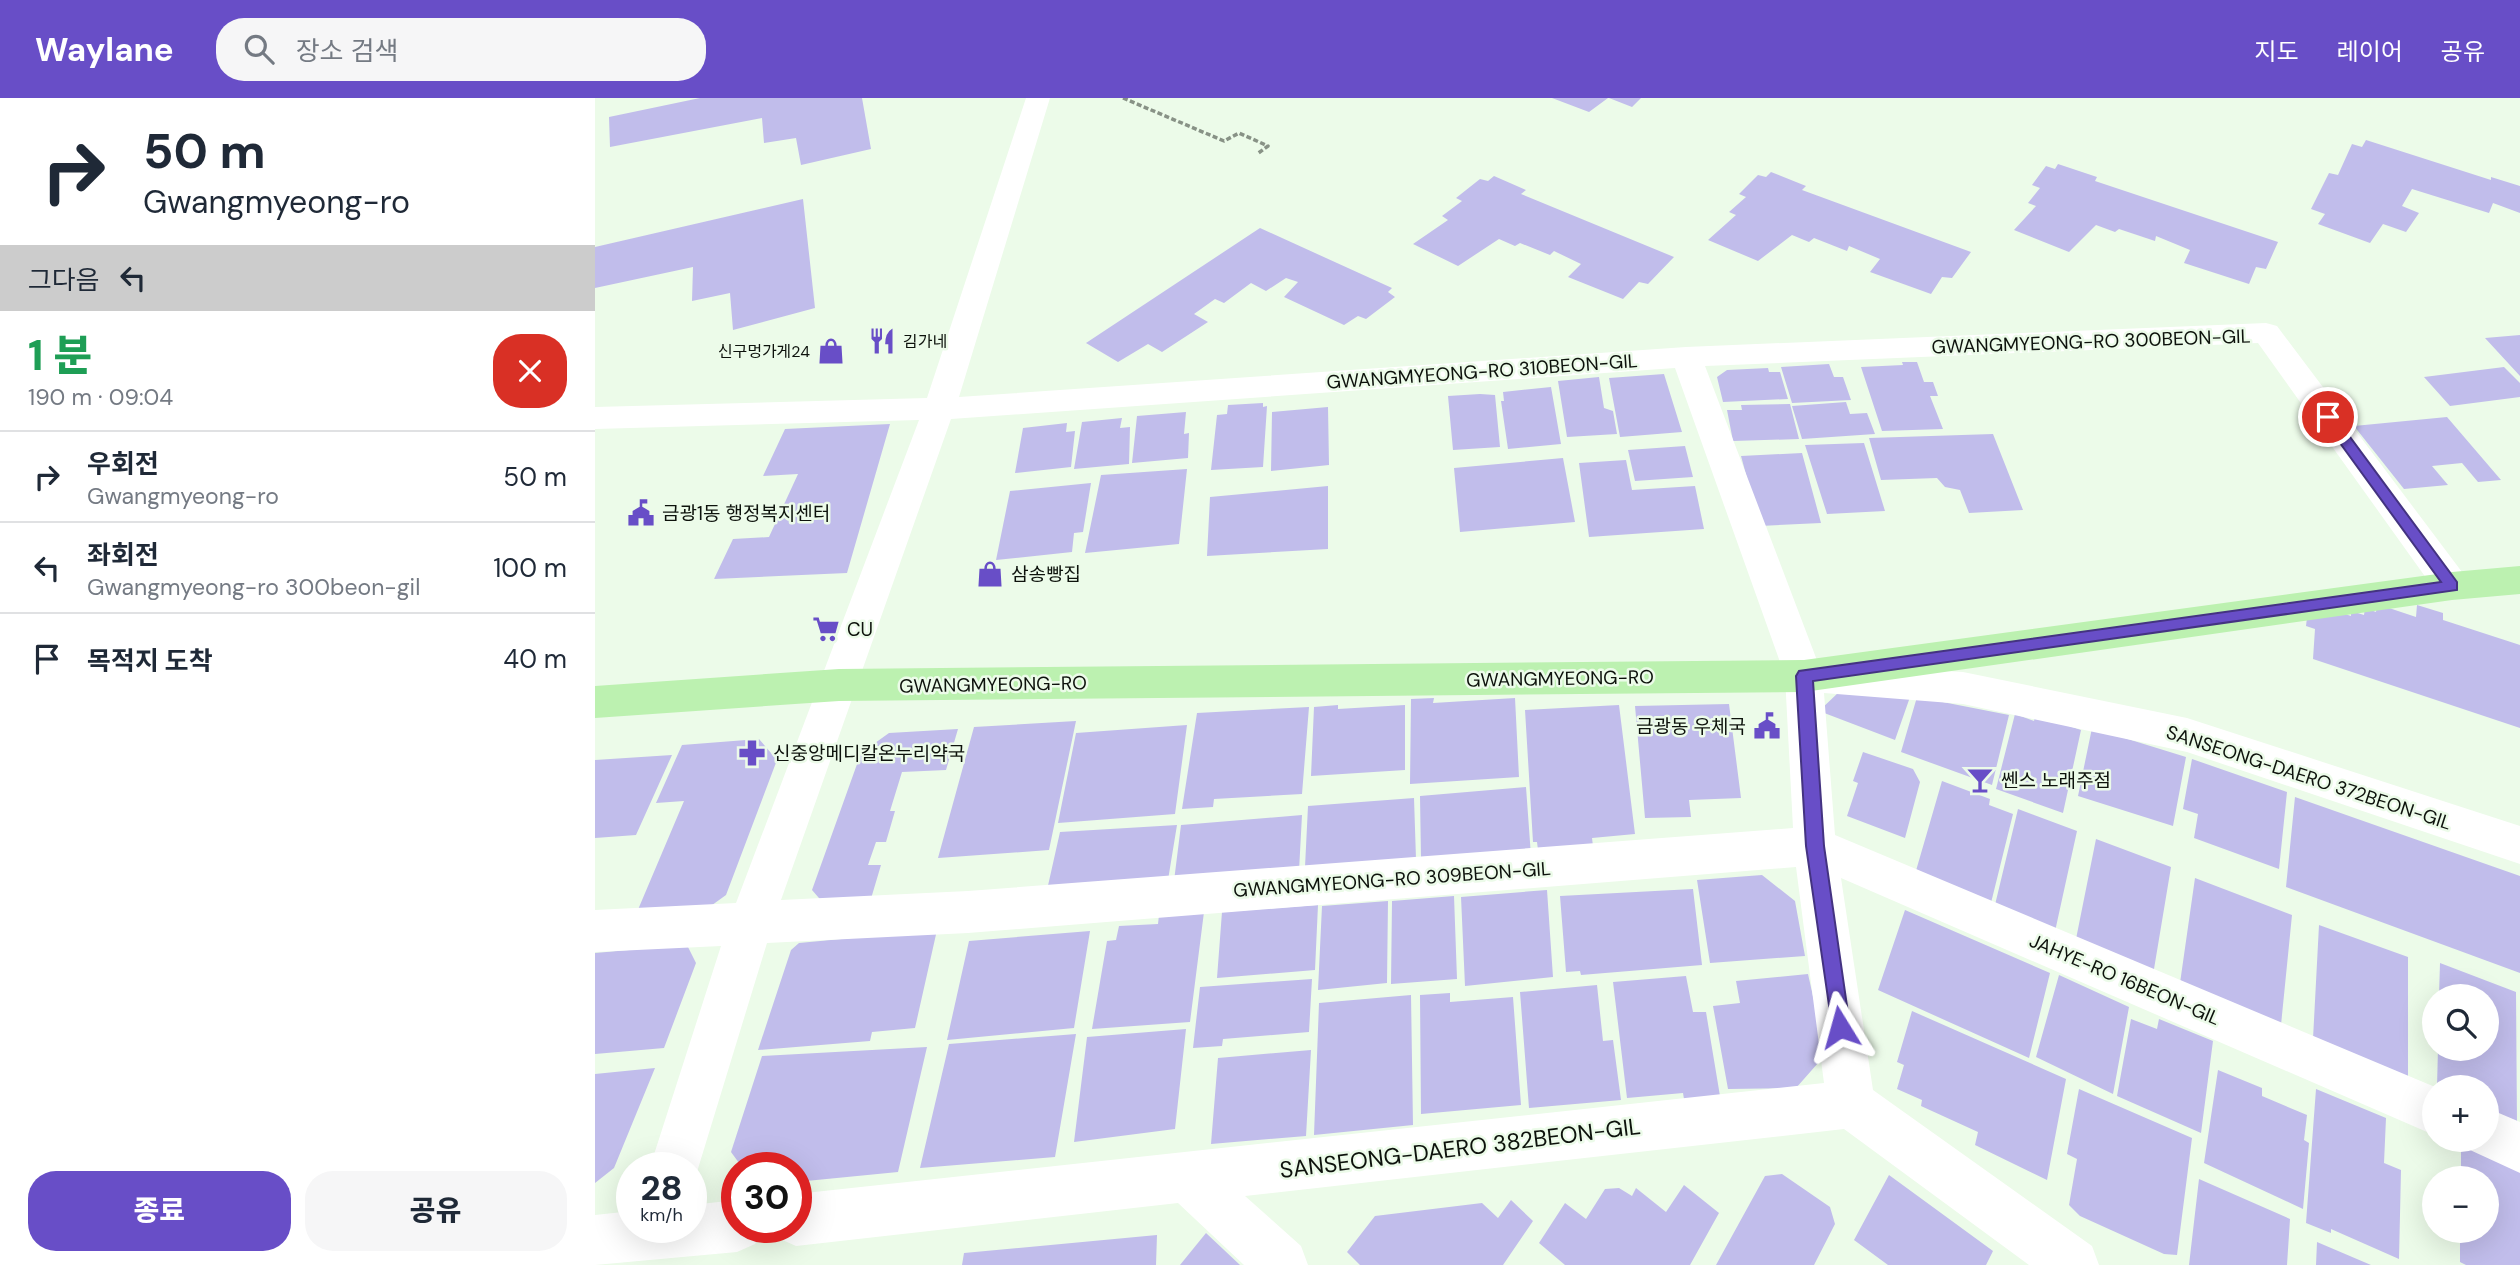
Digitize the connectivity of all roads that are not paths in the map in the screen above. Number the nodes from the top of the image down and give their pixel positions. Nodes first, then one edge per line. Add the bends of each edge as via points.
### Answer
1 (1038, 98) edge
2 (1686, 357) junction
3 (939, 409) junction
4 (595, 418) edge
5 (2520, 580) edge
6 (2452, 586) junction
7 (1804, 676) junction
8 (839, 685) junction
9 (595, 702) edge
10 (2520, 845) edge
11 (1815, 846) junction
12 (751, 922) junction
13 (595, 931) edge
14 (1851, 1104) junction
15 (2422, 1106) edge
16 (2499, 1138) edge
17 (2520, 1148) edge
18 (680, 1152) edge
19 (1189, 1179) junction
20 (812, 1218) edge
21 (595, 1241) edge
22 (616, 1241) edge
23 (1282, 1265) edge
24 (2073, 1265) edge

1 - 3 street
2 - 3 street, GWANGMYEONG-RO 310BEON-GIL
2 - 6 street, GWANGMYEONG-RO 300BEON-GIL via 2266,333
2 - 7 street
3 - 4 street, GWANGMYEONG-RO 310BEON-GIL
3 - 8 street
5 - 6 main road, GWANGMYEONG-RO
6 - 7 main road, GWANGMYEONG-RO
7 - 8 main road, GWANGMYEONG-RO
7 - 10 street, SANSEONG-DAERO 372BEON-GIL via 1963,688 2187,735
7 - 11 street
8 - 9 main road, GWANGMYEONG-RO
8 - 12 street
11 - 12 street, GWANGMYEONG-RO 309BEON-GIL via 968,912
11 - 14 street
11 - 15 street, JAHYE-RO 16BEON-GIL
12 - 13 street, GWANGMYEONG-RO 309BEON-GIL
12 - 18 street
14 - 19 street, SANSEONG-DAERO 382BEON-GIL
14 - 24 street
16 - 17 street
19 - 20 street, SANSEONG-DAERO 382BEON-GIL
19 - 23 street
21 - 22 street

